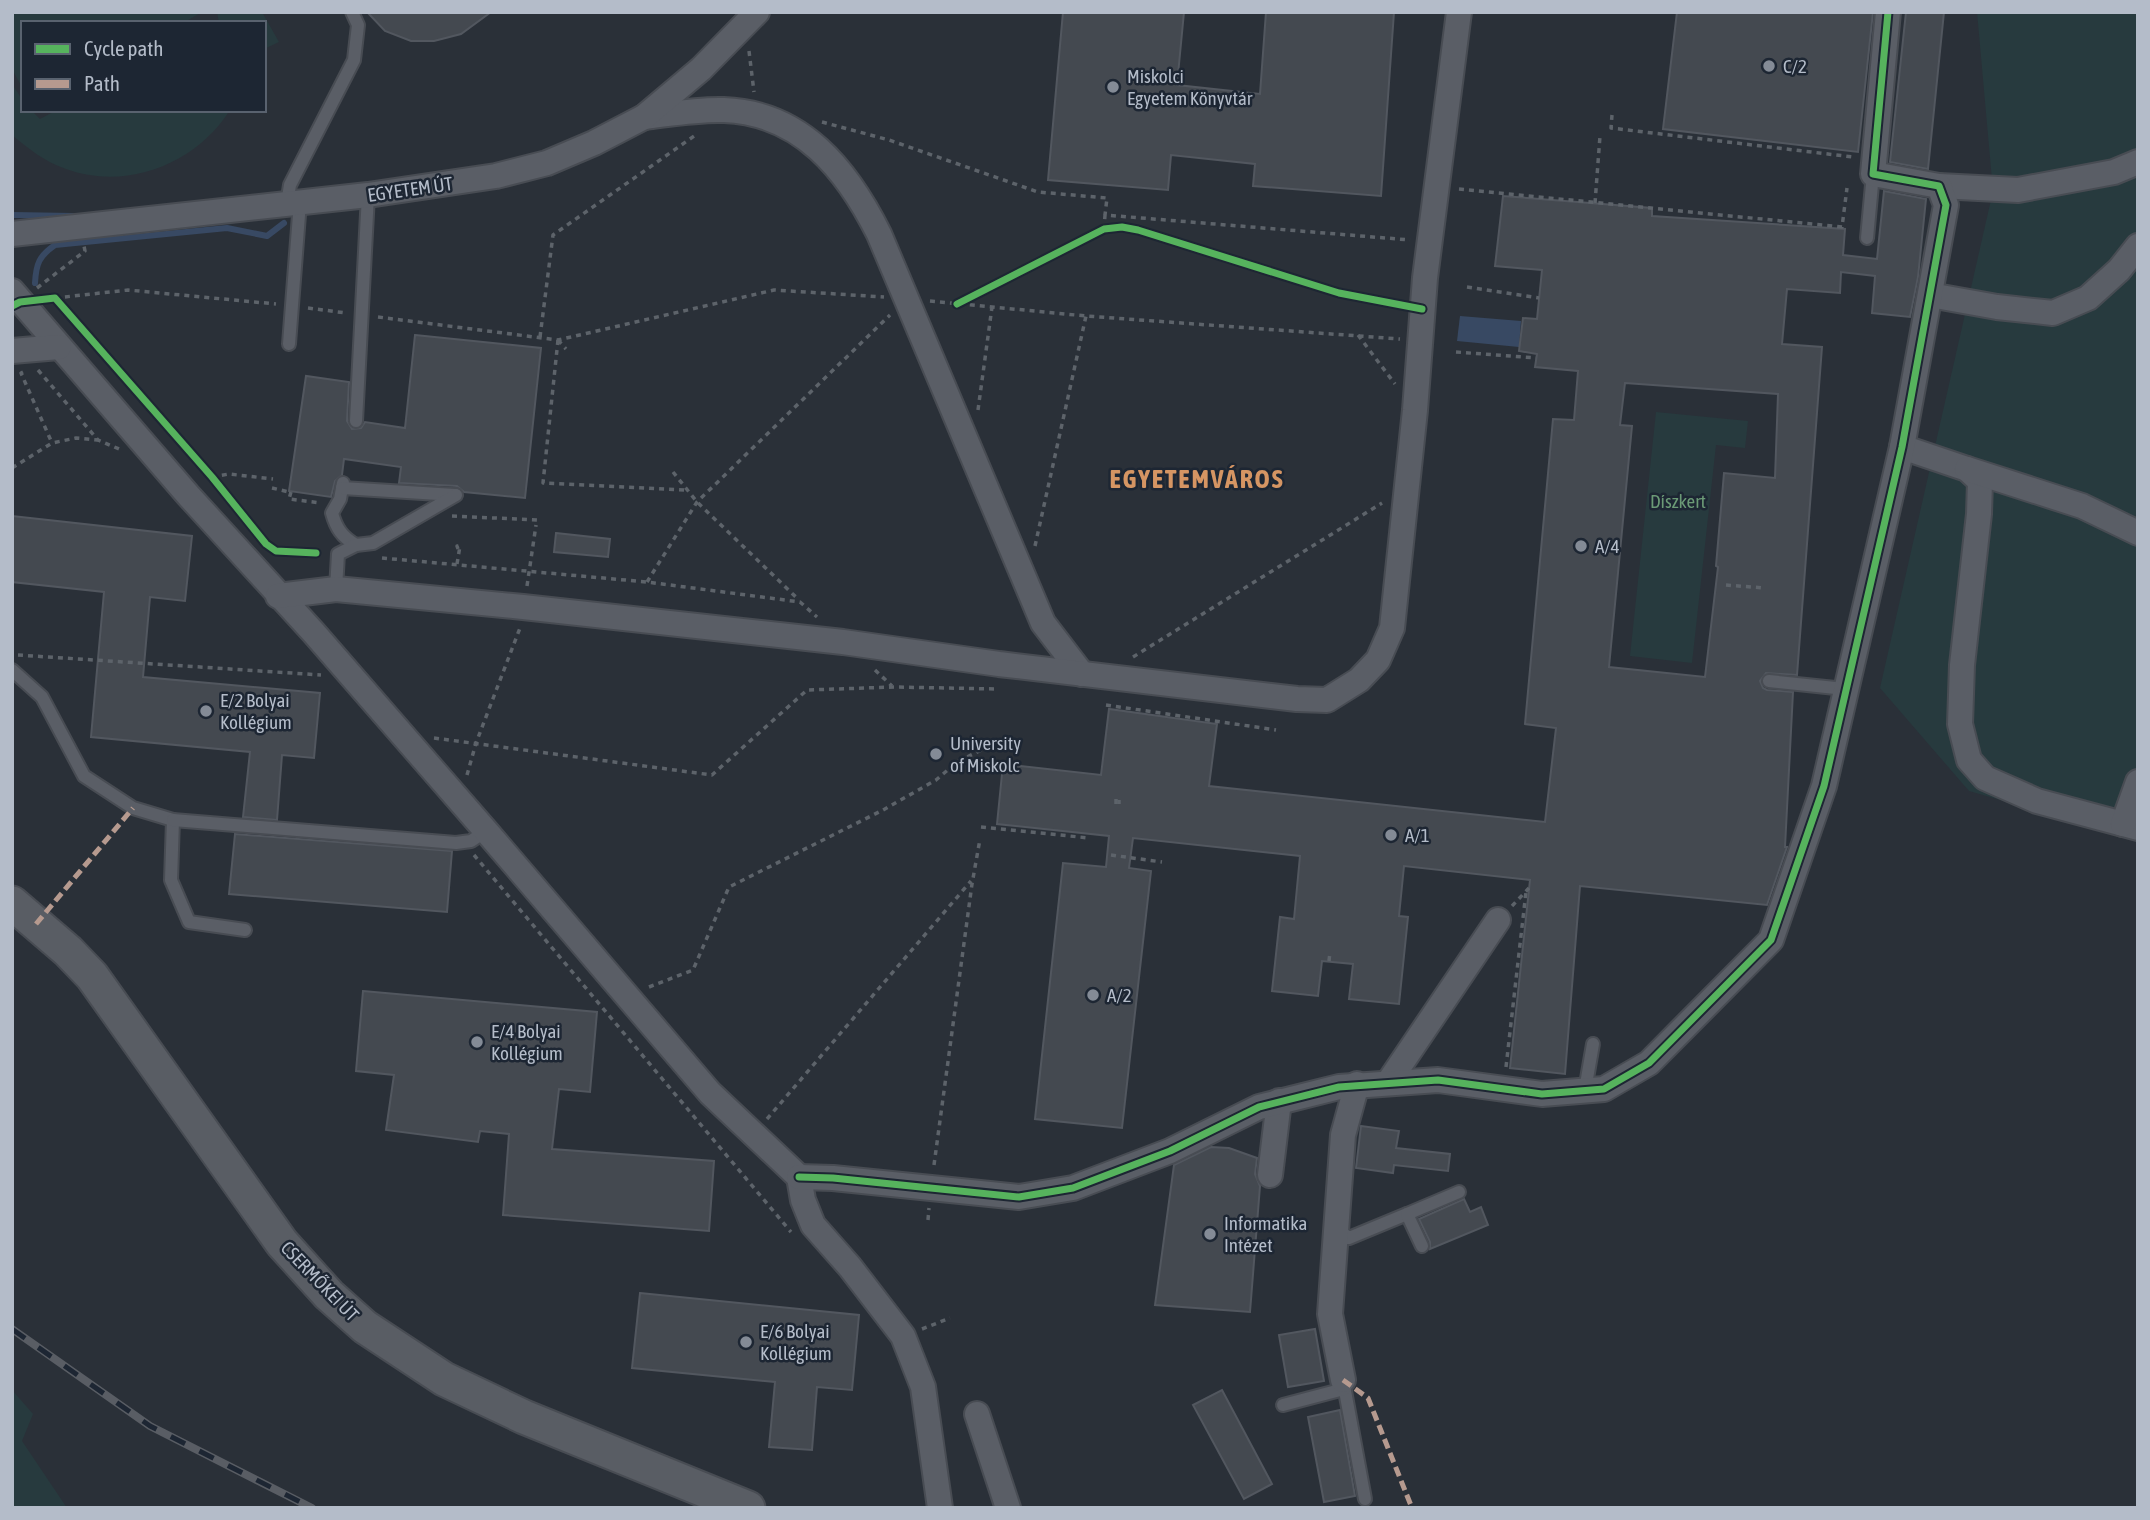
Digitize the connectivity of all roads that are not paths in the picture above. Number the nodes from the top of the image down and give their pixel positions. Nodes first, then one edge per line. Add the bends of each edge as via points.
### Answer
1 (352, 12) edge
2 (1459, 12) edge
3 (1888, 12) edge
4 (752, 18) edge
5 (701, 69) junction
6 (723, 110) junction
7 (643, 117) junction
8 (2138, 162) edge
9 (1863, 169) junction
10 (1939, 186) junction
11 (368, 195) junction
12 (293, 203) junction
13 (12, 234) edge
14 (1867, 237) dead end
15 (2138, 246) edge
16 (1930, 295) junction
17 (16, 296) edge
18 (289, 344) dead end
19 (59, 347) junction
20 (20, 360) edge
21 (356, 421) dead end
22 (1902, 447) junction
23 (1967, 469) junction
24 (2138, 533) edge
25 (356, 545) junction
26 (336, 590) junction
27 (278, 596) junction
28 (12, 670) edge
29 (1092, 675) junction
30 (1769, 681) dead end
31 (1846, 689) junction
32 (2138, 782) edge
33 (173, 820) junction
34 (2131, 826) edge
35 (486, 831) junction
36 (12, 903) edge
37 (1498, 920) dead end
38 (245, 930) dead end
39 (1593, 1044) dead end
40 (1388, 1083) junction
41 (1357, 1084) junction
42 (1586, 1090) junction
43 (1279, 1101) junction
44 (1270, 1175) dead end
45 (799, 1177) junction
46 (1460, 1192) dead end
47 (1407, 1214) junction
48 (1335, 1228) junction
49 (1422, 1246) dead end
50 (1344, 1385) junction
51 (1283, 1405) dead end
52 (977, 1414) dead end
53 (1365, 1499) dead end
54 (748, 1508) edge
55 (940, 1508) edge
56 (1008, 1508) edge

1 - 12 lane via 358,25 354,60 290,185
2 - 29 street via 1429,242 1392,628 1378,660 1359,680 1326,700
3 - 9 street
4 - 5 street, EGYETEM ÚT
5 - 6 street via 702,95
5 - 7 street, EGYETEM ÚT
6 - 7 street
6 - 29 street via 756,114 811,142 840,169 863,202 1043,623
7 - 11 street, EGYETEM ÚT via 547,163 496,176
8 - 10 street via 2114,172 2018,190
9 - 10 street
9 - 14 lane
10 - 16 street via 1946,205
11 - 12 street, EGYETEM ÚT
11 - 21 lane
12 - 13 street, EGYETEM ÚT
12 - 18 lane
15 - 16 street via 2088,298 2053,313
16 - 22 street
17 - 19 street
19 - 20 street
19 - 27 street
22 - 23 street
22 - 31 street
23 - 24 street via 2082,506
23 - 34 street via 1980,481 1961,677 1960,724 1969,760 1985,778 2037,800
25 - 25 lane via 344,538 332,513 342,486 456,495 373,543
25 - 26 lane via 338,554
26 - 27 street
26 - 29 street via 843,642
27 - 35 street
28 - 33 lane via 42,697 84,776 133,808
30 - 31 lane
31 - 42 street via 1824,786 1771,940 1649,1063 1604,1089
32 - 34 street
33 - 35 lane via 464,842
33 - 38 lane via 171,880 189,922
35 - 45 street via 710,1093
36 - 54 main road, CSERMŐKEI ÚT via 92,976 282,1243 365,1327 444,1379
37 - 40 street
39 - 42 lane
40 - 41 street
40 - 42 street via 1438,1080 1542,1094
41 - 43 street
41 - 48 street via 1343,1135
43 - 44 street
43 - 45 street via 1170,1151 1073,1188 1019,1197
45 - 55 street via 813,1225 903,1336 923,1387
46 - 47 lane
47 - 48 lane via 1349,1238
47 - 49 lane
48 - 50 street via 1330,1314
50 - 51 lane
50 - 53 lane
52 - 56 street

